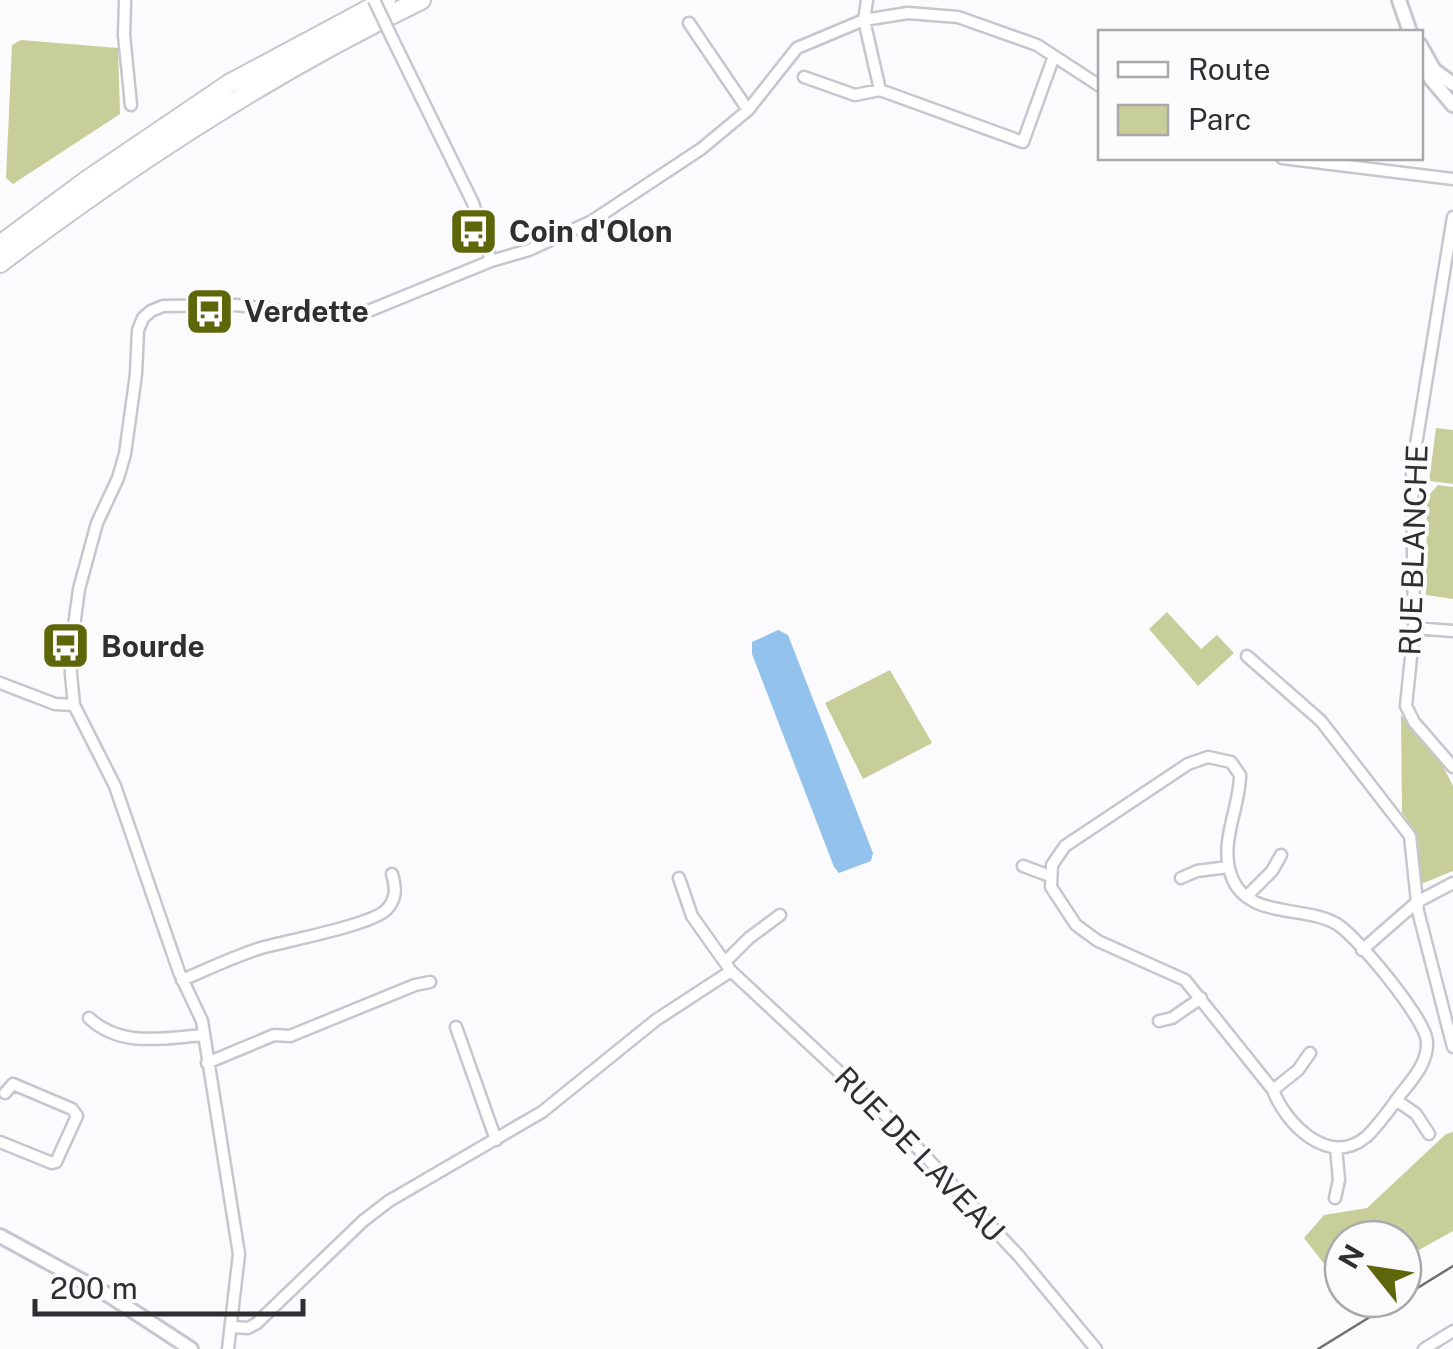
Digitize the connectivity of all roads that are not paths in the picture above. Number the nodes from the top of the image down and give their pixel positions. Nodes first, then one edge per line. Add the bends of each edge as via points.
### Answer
1 (125, 0) edge
2 (374, 0) edge
3 (386, 0) edge
4 (421, 0) edge
5 (867, 0) edge
6 (1402, 0) edge
7 (864, 20) junction
8 (689, 23) dead end
9 (1412, 30) edge
10 (1054, 56) junction
11 (1424, 61) edge
12 (804, 77) dead end
13 (1453, 84) edge
14 (1098, 85) edge
15 (880, 90) junction
16 (1453, 105) edge
17 (130, 106) dead end
18 (748, 110) junction
19 (1314, 160) edge
20 (1346, 162) edge
21 (1453, 179) edge
22 (1453, 216) edge
23 (0, 244) edge
24 (492, 261) junction
25 (0, 263) edge
26 (1414, 628) junction
27 (1453, 632) edge
28 (1247, 656) dead end
29 (0, 683) edge
30 (74, 705) junction
31 (1453, 767) edge
32 (1281, 856) dead end
33 (1023, 866) dead end
34 (1228, 867) junction
35 (392, 874) dead end
36 (1050, 876) junction
37 (679, 878) dead end
38 (1181, 878) dead end
39 (1453, 883) edge
40 (1247, 896) junction
41 (1417, 902) junction
42 (780, 915) dead end
43 (1362, 950) junction
44 (728, 966) junction
45 (182, 980) junction
46 (430, 982) dead end
47 (1201, 998) junction
48 (90, 1018) dead end
49 (1158, 1021) dead end
50 (456, 1028) dead end
51 (204, 1035) junction
52 (1453, 1047) edge
53 (1310, 1053) dead end
54 (208, 1063) junction
55 (1273, 1090) junction
56 (5, 1093) dead end
57 (1396, 1100) junction
58 (1429, 1134) dead end
59 (496, 1140) junction
60 (0, 1142) edge
61 (1336, 1148) junction
62 (1335, 1198) dead end
63 (0, 1236) edge
64 (233, 1327) junction
65 (1453, 1332) edge
66 (192, 1349) edge
67 (228, 1349) edge
68 (1096, 1349) edge
69 (1424, 1349) edge

1 - 17 street
2 - 24 street, bridge via 467,190
3 - 23 highway via 229,84
4 - 25 highway via 178,135
5 - 7 street
6 - 9 street
7 - 10 street via 908,13 958,17
7 - 15 street
7 - 18 street via 797,48
8 - 18 street
10 - 14 street
10 - 15 street via 1023,142
11 - 13 street
11 - 16 street
12 - 15 street via 855,95
18 - 24 street via 592,222
19 - 20 street
20 - 21 street
22 - 26 street, RUE BLANCHE via 1414,455
24 - 30 street via 361,314 163,306 143,318 125,454 97,524 74,614
26 - 27 street
26 - 31 street, RUE BLANCHE via 1406,706
28 - 41 street via 1322,722 1410,836
29 - 30 street
30 - 45 street via 114,786
32 - 40 street
33 - 36 street
34 - 36 street via 1240,774 1231,762 1208,757 1064,846
34 - 38 street
34 - 40 street
35 - 45 street via 396,890 379,915 261,948
36 - 47 street via 1054,896 1084,933 1175,973
37 - 44 street, RUE DE LAVEAU via 698,925
39 - 41 street
40 - 43 street via 1338,924
41 - 43 street
41 - 52 street
42 - 44 street via 749,938
43 - 57 street via 1428,1039 1426,1058
44 - 59 street via 556,1103
44 - 68 street, RUE DE LAVEAU via 894,1123
45 - 51 street
46 - 54 street
47 - 49 street
47 - 55 street
48 - 51 street via 102,1030 133,1040
50 - 59 street
51 - 54 street
53 - 55 street
54 - 64 street via 236,1227
55 - 61 street via 1294,1125
56 - 60 street via 13,1084 77,1116 56,1162
57 - 58 street
57 - 61 street via 1366,1136
59 - 64 street via 389,1201 257,1323
61 - 62 street
63 - 66 street
64 - 67 street
65 - 69 street

